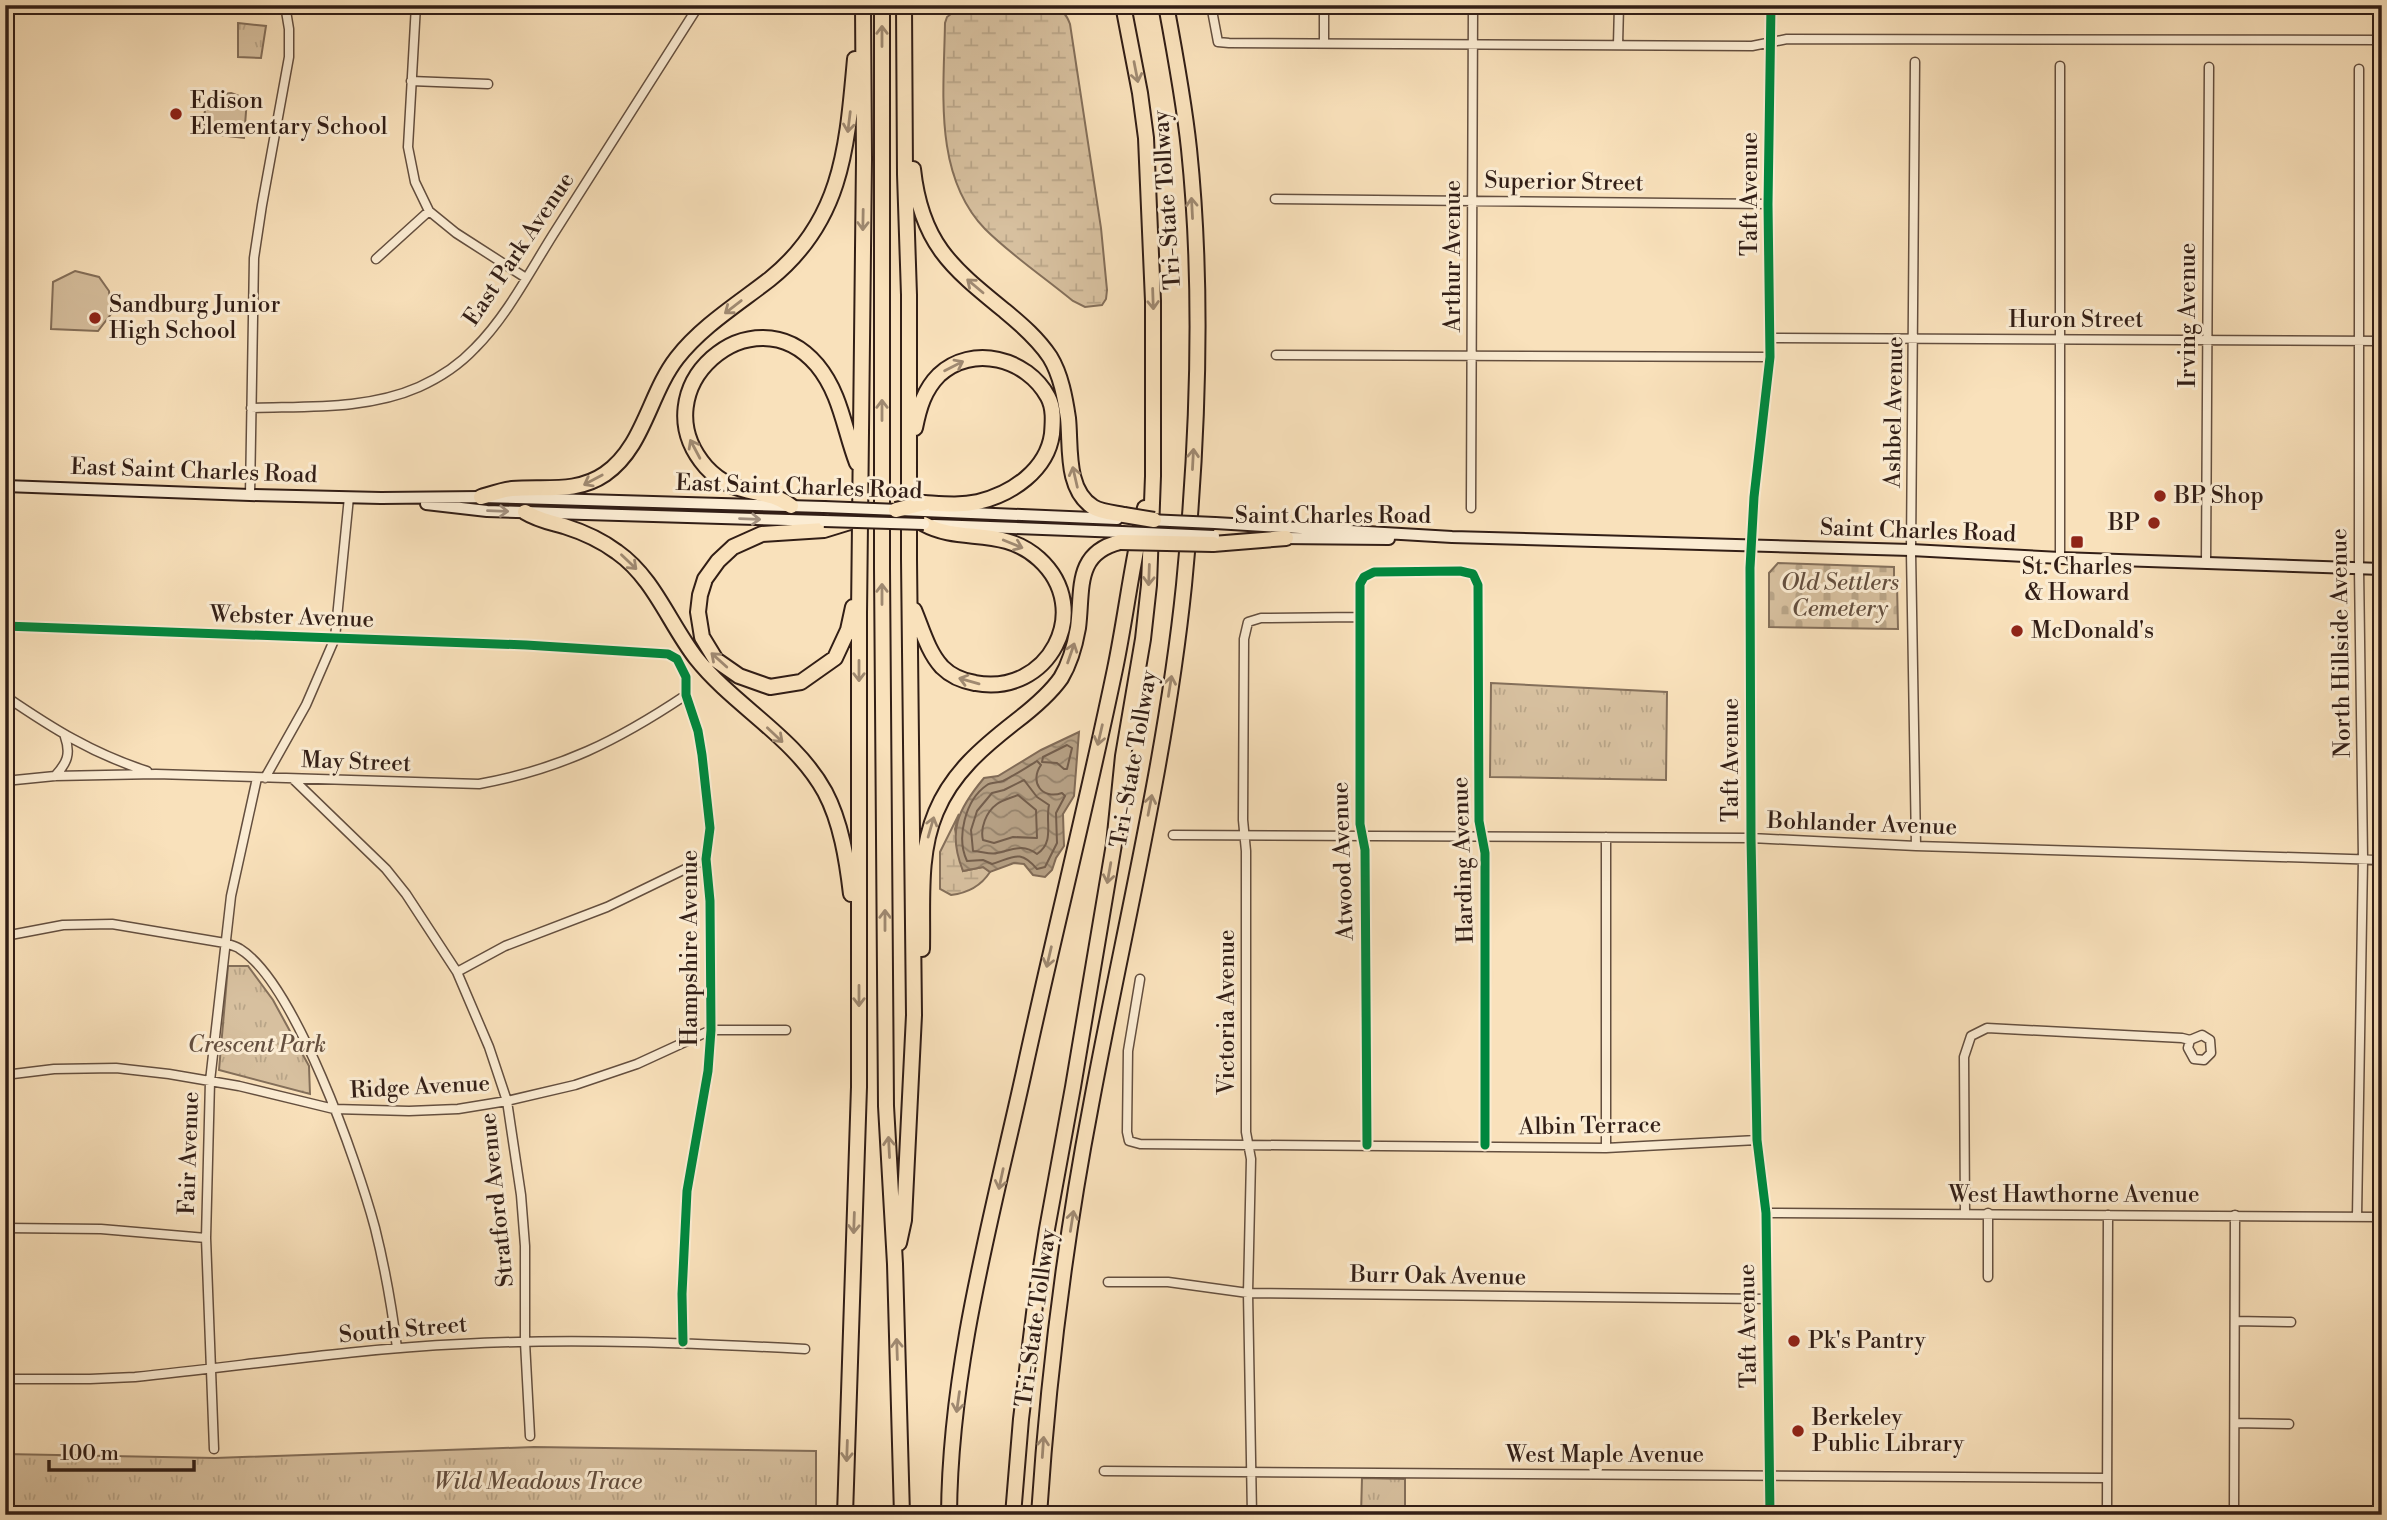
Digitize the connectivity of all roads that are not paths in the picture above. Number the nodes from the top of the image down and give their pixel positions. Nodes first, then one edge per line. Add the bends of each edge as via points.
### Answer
1 (285, 5) edge
2 (416, 5) edge
3 (699, 5) edge
4 (861, 5) edge
5 (881, 5) edge
6 (904, 5) edge
7 (1123, 5) edge
8 (1166, 5) edge
9 (1211, 5) edge
10 (1324, 5) edge
11 (1473, 5) edge
12 (1619, 5) edge
13 (1771, 5) edge
14 (2382, 40) edge
15 (1770, 41) junction
16 (1324, 43) junction
17 (1473, 45) junction
18 (1618, 45) junction
19 (1915, 62) dead end
20 (2060, 66) dead end
21 (2209, 68) dead end
22 (2358, 69) dead end
23 (411, 81) junction
24 (488, 85) dead end
25 (1275, 199) dead end
26 (1472, 201) junction
27 (1768, 204) junction
28 (429, 211) junction
29 (376, 259) dead end
30 (526, 278) junction
31 (1770, 338) junction
32 (1914, 339) junction
33 (2061, 339) junction
34 (2207, 341) junction
35 (2358, 341) junction
36 (2382, 341) edge
37 (1276, 355) dead end
38 (1472, 355) junction
39 (1770, 357) junction
40 (251, 408) junction
41 (909, 468) junction
42 (860, 470) junction
43 (1153, 476) junction
44 (5, 486) edge
45 (250, 495) junction
46 (481, 496) junction
47 (349, 498) junction
48 (382, 498) junction
49 (791, 506) junction
50 (1471, 508) dead end
51 (896, 510) joint
52 (525, 512) junction
53 (924, 513) junction
54 (1123, 517) junction
55 (1154, 520) joint
56 (850, 522) joint
57 (824, 526) junction
58 (1121, 537) junction
59 (1452, 537) junction
60 (1286, 538) joint
61 (1752, 545) junction
62 (1911, 550) junction
63 (2060, 558) junction
64 (2206, 564) junction
65 (2359, 568) junction
66 (2382, 569) edge
67 (1364, 577) joint
68 (859, 578) junction
69 (910, 599) junction
70 (1359, 617) junction
71 (5, 626) edge
72 (335, 638) junction
73 (576, 648) joint
74 (686, 695) junction
75 (5, 696) edge
76 (65, 737) junction
77 (156, 774) junction
78 (55, 776) junction
79 (261, 778) junction
80 (293, 779) junction
81 (5, 781) edge
82 (1173, 835) dead end
83 (1245, 835) junction
84 (1363, 836) junction
85 (1483, 837) junction
86 (1606, 837) junction
87 (1751, 838) junction
88 (1916, 846) junction
89 (706, 859) junction
90 (2363, 859) junction
91 (2382, 860) edge
92 (5, 936) edge
93 (225, 943) junction
94 (859, 970) junction
95 (457, 972) junction
96 (1140, 979) dead end
97 (914, 1015) junction
98 (711, 1030) junction
99 (786, 1030) dead end
100 (2190, 1040) dead end
101 (5, 1075) edge
102 (210, 1081) junction
103 (507, 1101) junction
104 (334, 1109) junction
105 (1757, 1140) junction
106 (1250, 1144) junction
107 (1367, 1145) junction
108 (1485, 1145) junction
109 (1606, 1148) junction
110 (1766, 1213) junction
111 (1965, 1213) junction
112 (1988, 1213) junction
113 (2109, 1215) junction
114 (2235, 1215) junction
115 (2357, 1217) junction
116 (2382, 1217) edge
117 (5, 1228) edge
118 (206, 1238) junction
119 (895, 1265) junction
120 (1988, 1278) dead end
121 (1108, 1282) dead end
122 (1248, 1293) junction
123 (1768, 1300) junction
124 (2235, 1321) junction
125 (2291, 1322) dead end
126 (526, 1342) junction
127 (683, 1342) junction
128 (397, 1349) junction
129 (805, 1349) dead end
130 (211, 1369) junction
131 (5, 1379) edge
132 (2235, 1423) junction
133 (2289, 1424) dead end
134 (530, 1436) dead end
135 (214, 1449) dead end
136 (1104, 1471) dead end
137 (1252, 1472) junction
138 (1770, 1476) junction
139 (2107, 1478) junction
140 (845, 1515) edge
141 (902, 1515) edge
142 (949, 1515) edge
143 (1013, 1515) edge
144 (1039, 1515) edge
145 (1252, 1515) edge
146 (1770, 1515) edge
147 (2107, 1515) edge
148 (2234, 1515) edge

1 - 40 street via 289,57 254,258
2 - 23 street
3 - 30 street, East Park Avenue
4 -> 42 highway
4 -> 46 highway via 843,162 829,205 812,236 785,265 684,349 633,443 605,474 583,486 511,489
119 -> 5 highway via 886,1079
6 - 41 highway
54 -> 6 highway via 1096,509 1078,492 1065,398 1051,359 1023,326 947,260 925,224 914,172
7 -> 43 highway, Tri-State Tollway via 1146,138 1153,301
144 -> 8 highway, Tri-State Tollway via 1045,1427 1090,1106 1160,753 1184,586 1198,309 1189,151
9 - 16 street via 1218,42
10 - 16 street
11 - 17 street, Arthur Avenue
12 - 18 street
13 - 15 street, Taft Avenue
14 - 15 street
15 - 18 street via 1752,46
15 - 27 street, Taft Avenue
16 - 17 street
17 - 18 street
17 - 26 street, Arthur Avenue
19 - 32 street, Ashbel Avenue
20 - 33 street
21 - 34 street, Irving Avenue
22 - 35 street, North Hillside Avenue
23 - 24 street
23 - 28 street via 409,159
25 - 26 street, Superior Street
26 - 27 street, Superior Street
26 - 38 street, Arthur Avenue
27 - 31 street, Taft Avenue
28 - 29 street
28 - 30 street
30 - 40 street, East Park Avenue via 475,348 420,386 374,401
31 - 32 street, Huron Street
31 - 39 street, Taft Avenue
32 - 33 street, Huron Street
32 - 62 street, Ashbel Avenue
33 - 34 street, Huron Street
33 - 63 street
34 - 35 street, Huron Street
34 - 64 street, Irving Avenue
35 - 36 street, Huron Street
35 - 65 street, North Hillside Avenue
37 - 38 street
38 - 39 street
38 - 50 street, Arthur Avenue
39 - 61 street, Taft Avenue
40 - 45 street
41 -> 53 highway via 924,395 939,375 956,363 976,358 1013,364 1032,377 1049,398 1050,443 1030,474 1006,492
41 - 69 highway
49 -> 42 highway via 781,498 723,482 703,463 691,442 686,419 690,387 706,362 727,347 773,340 815,362 834,391
42 - 68 highway
43 -> 142 highway via 1132,564 1115,668 970,1320 954,1429
43 -> 143 highway, Tri-State Tollway via 1143,639 1114,844 1041,1267
44 - 45 main road, East Saint Charles Road
45 - 47 main road, East Saint Charles Road
46 - 48 main road, East Saint Charles Road
46 - 49 main road, East Saint Charles Road
47 - 48 main road, East Saint Charles Road
47 - 72 street, Fair Avenue
48 -> 52 main road, East Saint Charles Road
49 - 51 main road, East Saint Charles Road, bridge
51 - 53 highway, bridge
52 -> 57 main road, East Saint Charles Road
52 -> 94 highway via 601,541 630,562 709,673 811,772 834,812 853,902
53 - 54 main road, East Saint Charles Road
53 - 56 main road, East Saint Charles Road, bridge
53 - 58 main road, East Saint Charles Road
53 -> 69 highway via 939,533 986,535 1028,551 1048,569 1060,591 1062,628 1055,648 1034,672 998,685 965,681 940,665
54 - 55 highway, bridge
55 - 59 main road, Saint Charles Road, bridge
56 - 57 highway, bridge
68 -> 57 highway via 848,630 835,658 801,682 770,687 738,676 711,653 700,629 698,604 705,579 718,561 733,547 762,534
58 - 60 highway, bridge
97 -> 58 highway via 922,993 926,848 936,811 966,764 1047,695 1061,677 1075,644 1086,567 1102,548
59 - 60 main road, Saint Charles Road
59 - 61 main road, Saint Charles Road
61 - 62 main road, Saint Charles Road
61 - 87 street, Taft Avenue
62 - 63 main road, Saint Charles Road
62 - 88 street, Ashbel Avenue
63 - 64 main road, Saint Charles Road
64 - 65 main road, Saint Charles Road
65 - 66 main road, Saint Charles Road
65 - 90 street, North Hillside Avenue
67 - 70 street, Atwood Avenue
67 - 85 street, Harding Avenue via 1374,572 1473,574 1478,585 1479,821
68 -> 94 highway
69 - 97 highway
70 - 83 street, Victoria Avenue via 1248,622 1244,639
70 - 84 street, Atwood Avenue
71 - 72 street, Webster Avenue
72 - 73 street, Webster Avenue
72 - 79 street, Fair Avenue via 306,705
73 - 74 street, Hampshire Avenue via 668,654 684,671
74 - 80 street, May Street via 598,748 505,779 462,785
74 - 89 street, Hampshire Avenue via 702,755 710,828
75 - 76 street
76 - 77 street
76 - 78 street via 66,763
77 - 78 street, May Street
77 - 79 street, May Street
78 - 81 street, May Street
79 - 80 street, May Street
79 - 93 street, Fair Avenue via 233,885
80 - 95 street, Stratford Avenue via 386,869
82 - 83 street, Bohlander Avenue
83 - 84 street, Bohlander Avenue
83 - 106 street, Victoria Avenue via 1246,1132
84 - 85 street, Bohlander Avenue
84 - 107 street, Atwood Avenue
85 - 86 street, Bohlander Avenue
85 - 108 street, Harding Avenue
86 - 87 street, Bohlander Avenue
86 - 109 street
87 - 88 street, Bohlander Avenue
87 - 105 street, Taft Avenue
88 - 90 street, Bohlander Avenue
89 - 95 street via 607,907 505,946
89 - 98 street, Hampshire Avenue
90 - 91 street, Bohlander Avenue
90 - 115 street, North Hillside Avenue
92 - 93 street via 64,925 113,924
93 - 102 street, Fair Avenue
93 - 104 street via 240,949 276,988
94 -> 140 highway
95 - 103 street, Stratford Avenue
96 - 106 street, Albin Terrace via 1128,1051 1129,1141
97 - 119 highway via 904,1220
98 - 99 street, Ridge Avenue
98 - 103 street, Ridge Avenue via 596,1079
98 - 127 street, Hampshire Avenue via 687,1191
100 - 111 street via 1987,1028 1971,1036 1964,1057
101 - 102 street, Ridge Avenue via 116,1068
102 - 104 street, Ridge Avenue
102 - 118 street, Fair Avenue
103 - 104 street, Ridge Avenue via 421,1111
103 - 126 street, Stratford Avenue via 523,1221
104 - 128 street via 375,1228
105 - 109 street, Albin Terrace
105 - 110 street, Taft Avenue
106 - 107 street, Albin Terrace
106 - 122 street, Victoria Avenue
107 - 108 street, Albin Terrace
108 - 109 street, Albin Terrace
110 - 111 street, West Hawthorne Avenue
110 - 123 street, Taft Avenue
111 - 112 street, West Hawthorne Avenue
112 - 113 street, West Hawthorne Avenue
112 - 120 street
113 - 114 street, West Hawthorne Avenue
113 - 139 street
114 - 115 street, West Hawthorne Avenue
114 - 124 street
115 - 116 street, West Hawthorne Avenue
117 - 118 street via 101,1229
118 - 130 street, Fair Avenue
141 -> 119 highway
121 - 122 street, Burr Oak Avenue via 1168,1282
122 - 123 street, Burr Oak Avenue
122 - 137 street, Victoria Avenue
123 - 138 street, Taft Avenue
124 - 125 street
124 - 132 street
126 - 127 street, South Street
126 - 128 street, South Street
126 - 134 street, Stratford Avenue
127 - 129 street, South Street
128 - 130 street, South Street
130 - 131 street, South Street via 90,1379
130 - 135 street, Fair Avenue
132 - 133 street
132 - 148 street
136 - 137 street, West Maple Avenue
137 - 138 street, West Maple Avenue
137 - 145 street, Victoria Avenue
138 - 139 street, West Maple Avenue
138 - 146 street, Taft Avenue
139 - 147 street

